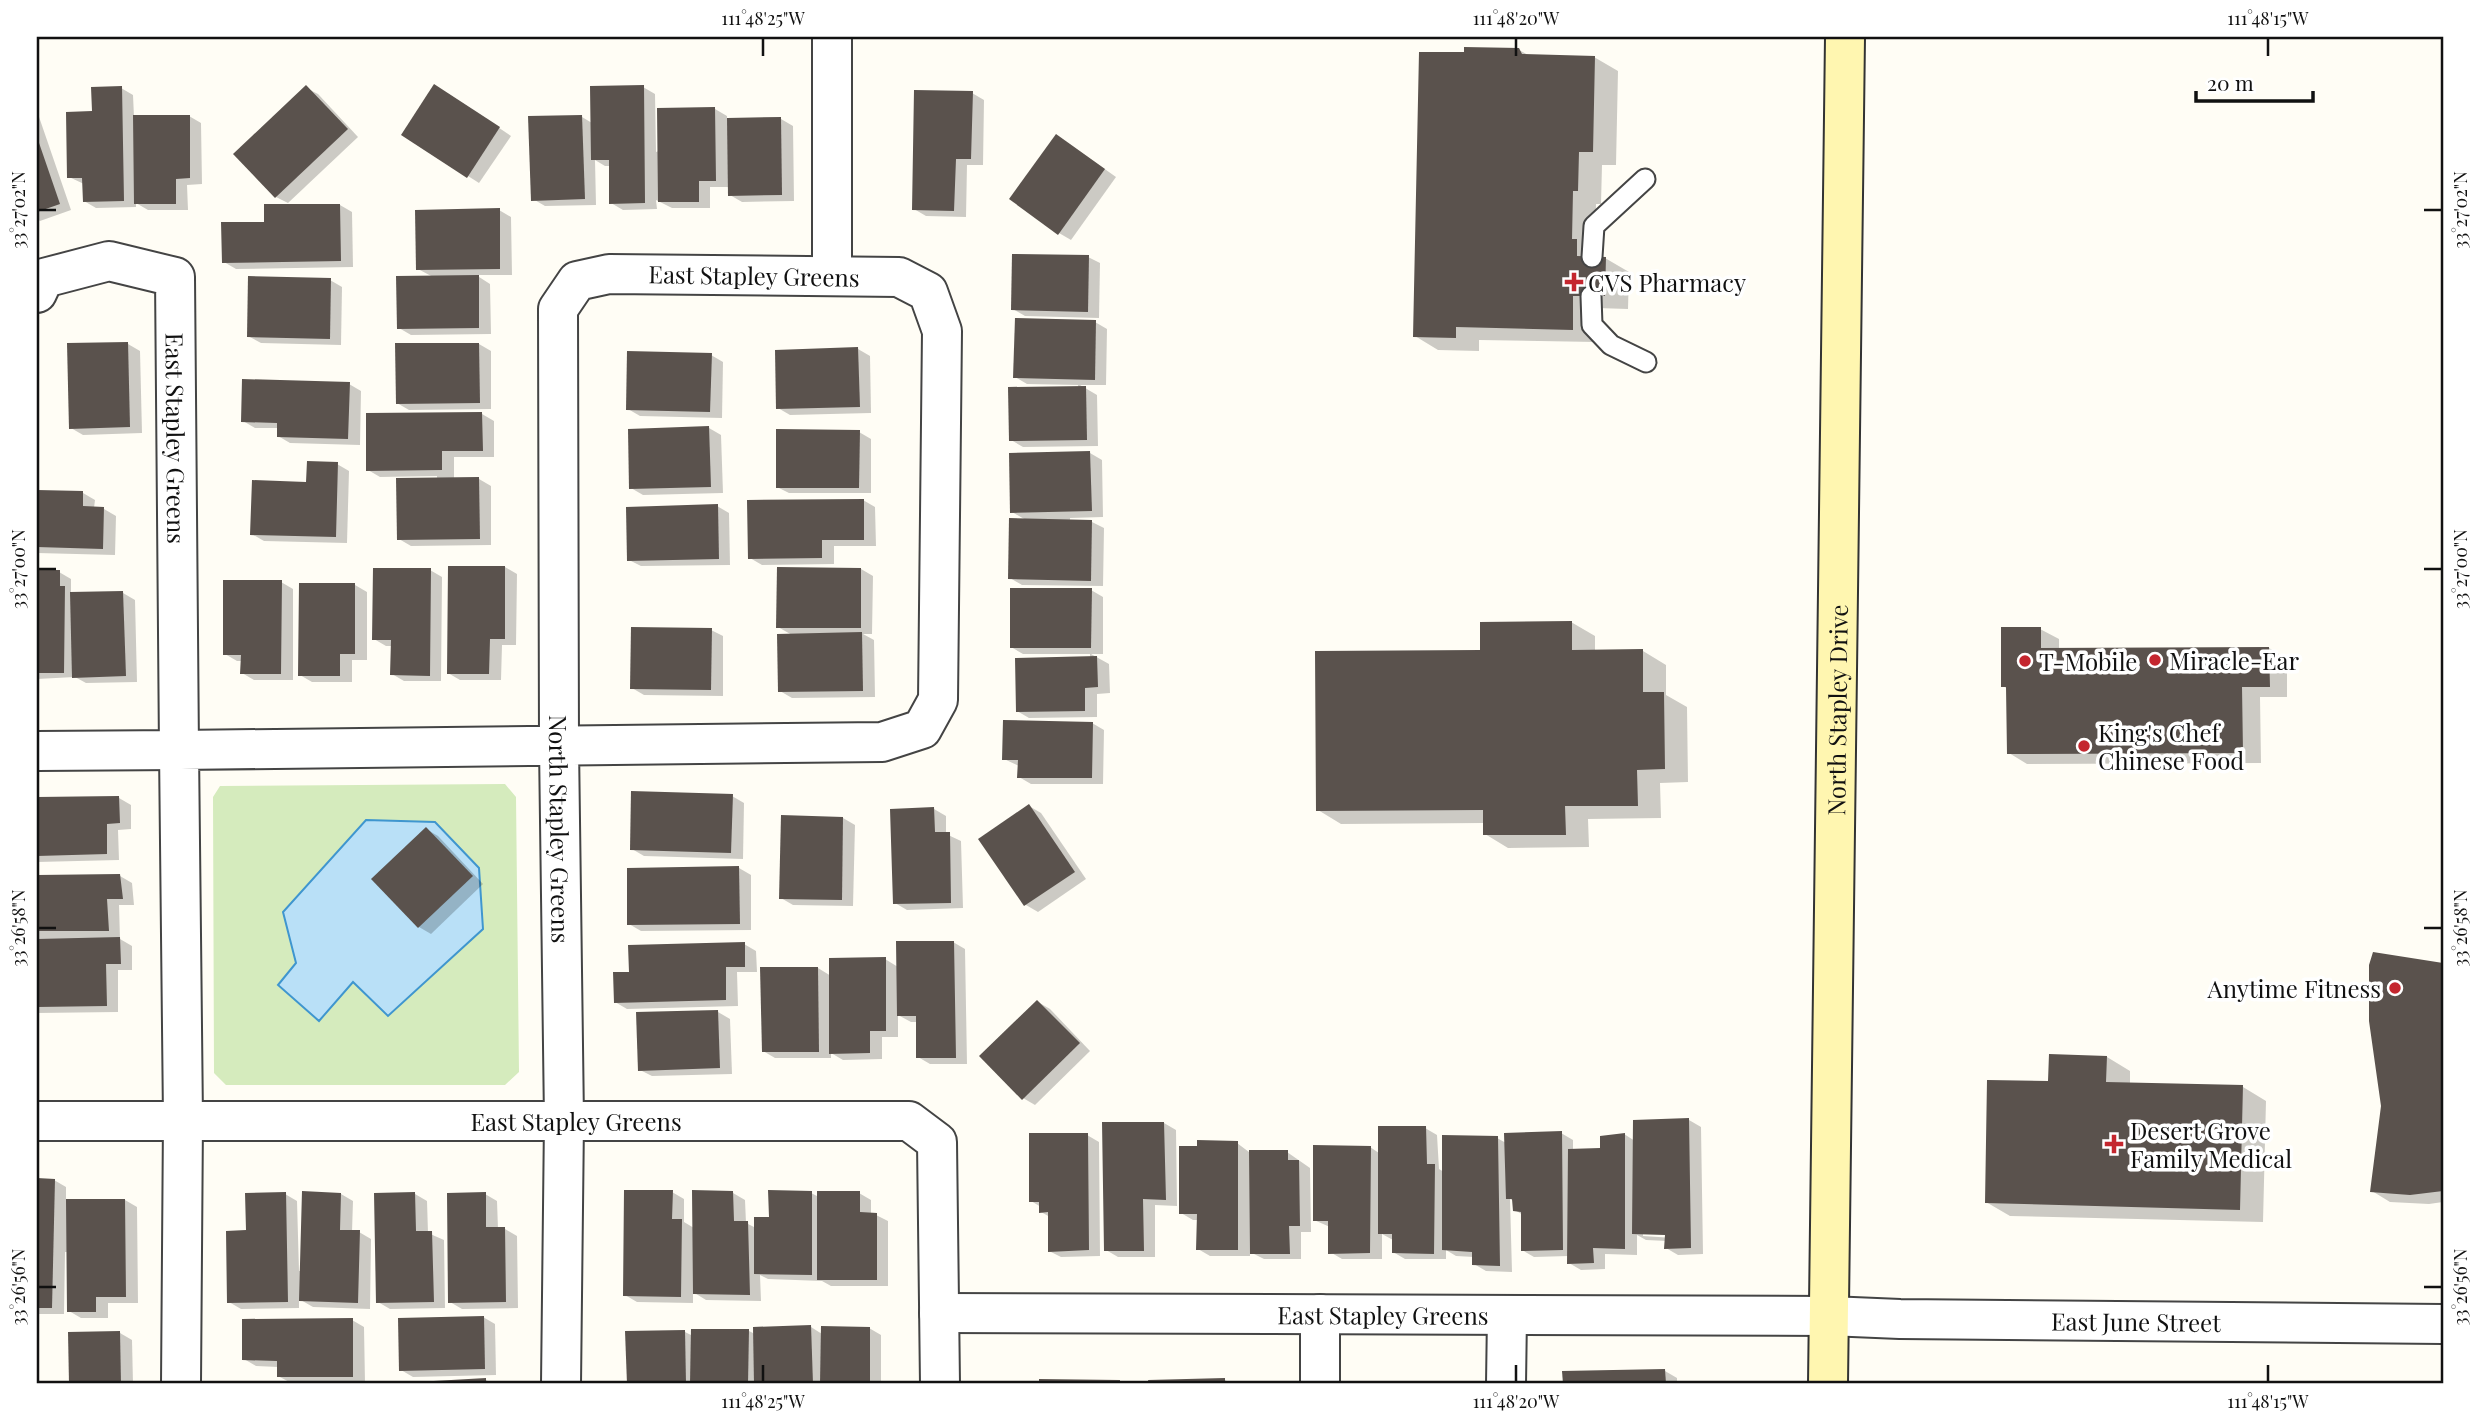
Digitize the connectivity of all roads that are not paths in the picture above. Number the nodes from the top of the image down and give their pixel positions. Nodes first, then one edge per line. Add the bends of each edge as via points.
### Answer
1 (832, 37) edge
2 (1845, 37) edge
3 (1645, 178) dead end
4 (1592, 257) dead end
5 (832, 276) junction
6 (577, 281) joint
7 (37, 293) edge
8 (1591, 296) dead end
9 (1646, 362) dead end
10 (559, 746) junction
11 (179, 750) junction
12 (37, 751) edge
13 (183, 1119) junction
14 (564, 1120) junction
15 (37, 1121) edge
16 (939, 1313) junction
17 (1320, 1314) junction
18 (1507, 1315) junction
19 (1829, 1316) junction
20 (2443, 1324) edge
21 (181, 1384) edge
22 (561, 1384) edge
23 (940, 1384) edge
24 (1320, 1384) edge
25 (1506, 1384) edge
26 (1828, 1384) edge

1 - 5 street
2 - 19 main road, North Stapley Drive
3 - 4 lane via 1594,226
5 - 6 street, East Stapley Greens via 609,274
5 - 10 street, East Stapley Greens via 899,277 928,292 943,331 938,700 922,729 882,741
6 - 10 street, North Stapley Greens via 558,309
7 - 11 street, East Stapley Greens via 44,278 109,261 175,277
8 - 9 lane via 1592,325 1611,345
10 - 11 street
10 - 14 street, North Stapley Greens
11 - 12 street
11 - 13 street
13 - 14 street, East Stapley Greens
13 - 15 street, East Stapley Greens
13 - 21 street
14 - 16 street, East Stapley Greens via 909,1121 937,1142
14 - 22 street, North Stapley Greens
16 - 17 street, East Stapley Greens
16 - 23 street, East Stapley Greens
17 - 18 street, East Stapley Greens
17 - 24 street
18 - 19 street, East Stapley Greens
18 - 25 street
19 - 20 street, East June Street
19 - 26 main road, North Stapley Drive

